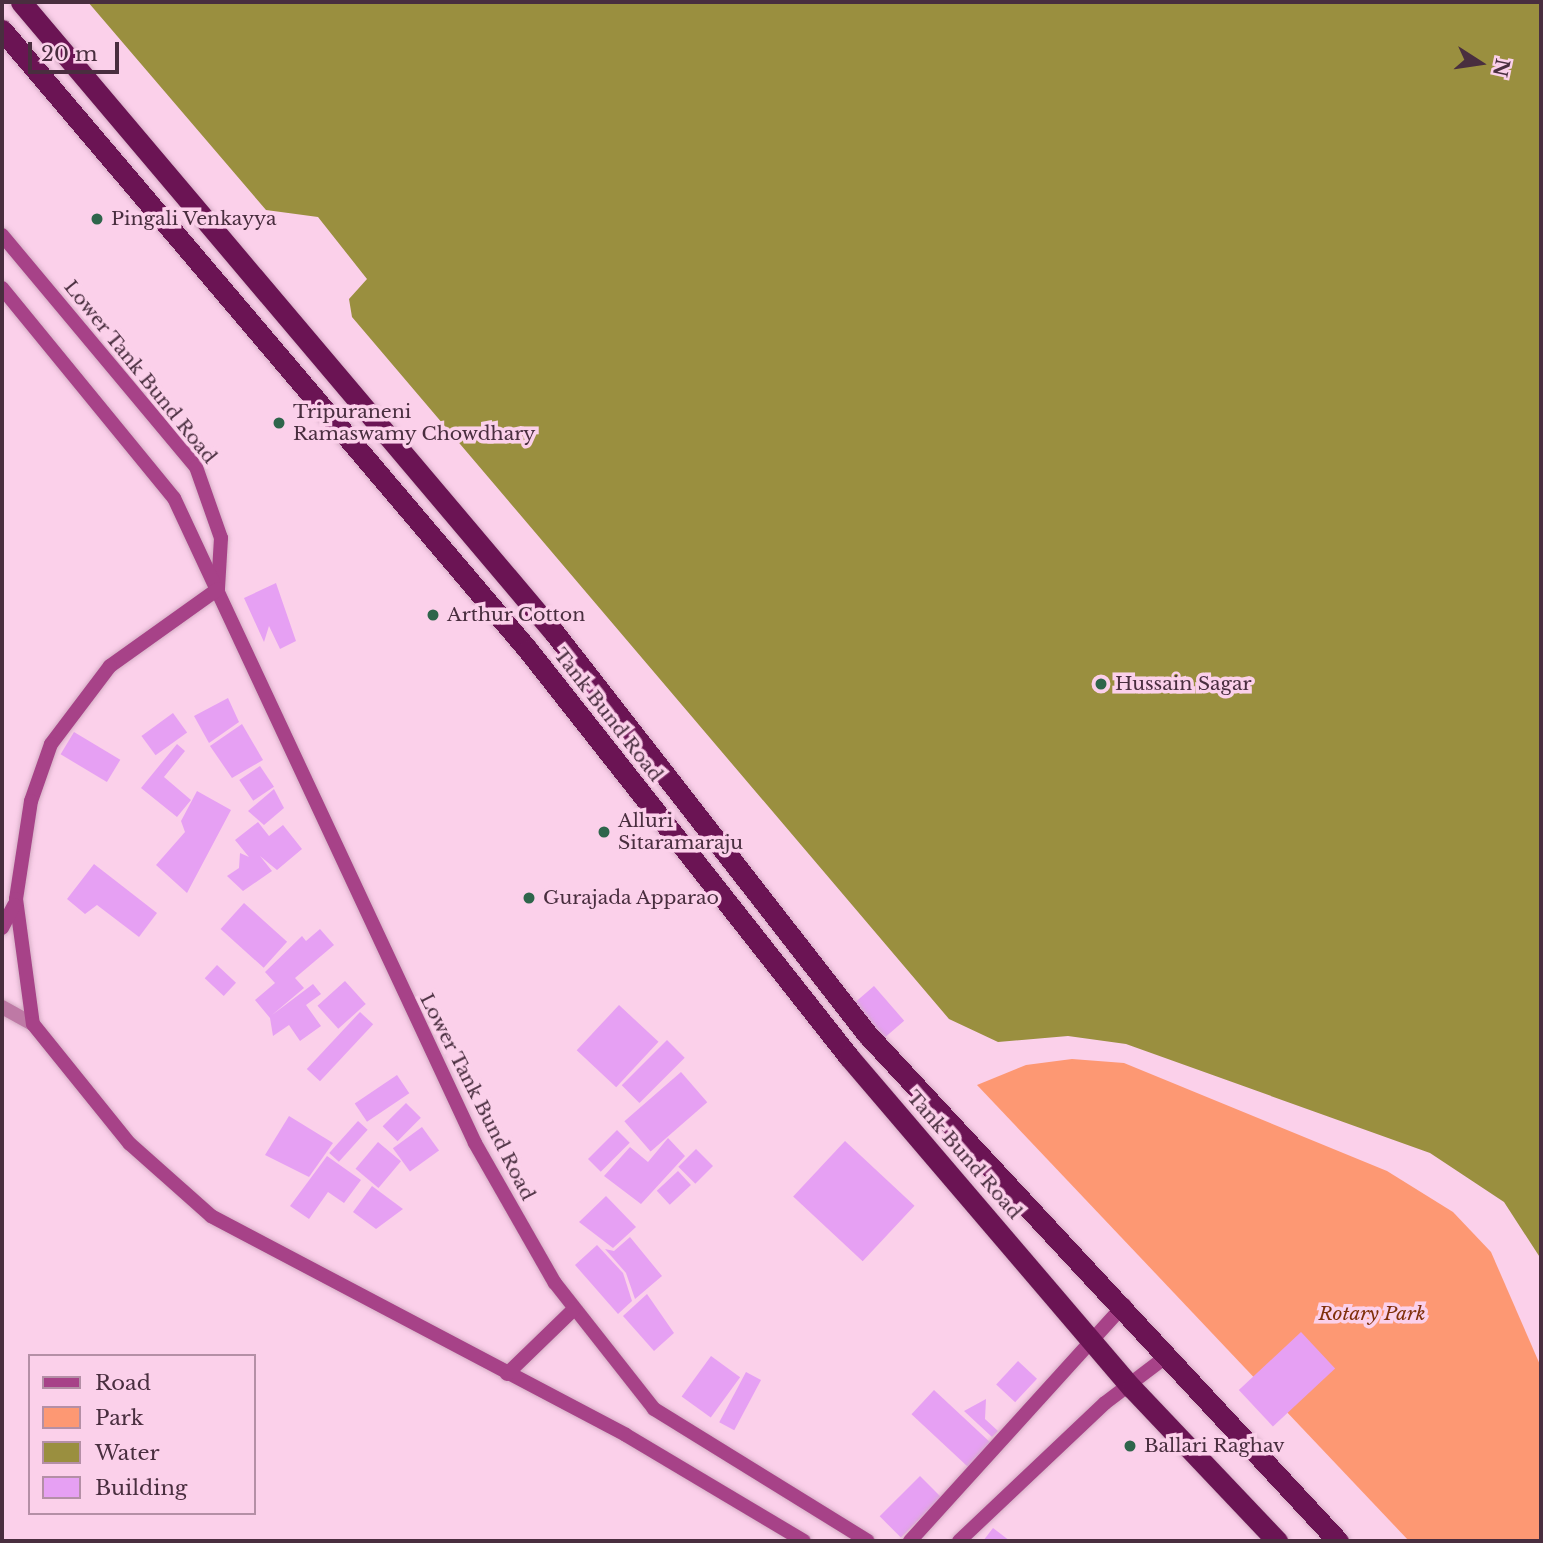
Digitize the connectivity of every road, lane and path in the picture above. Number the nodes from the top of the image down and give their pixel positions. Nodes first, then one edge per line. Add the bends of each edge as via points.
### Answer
1 (21, 2) edge
2 (2, 30) edge
3 (2, 235) edge
4 (2, 288) edge
5 (218, 589) junction
6 (16, 899) junction
7 (2, 928) edge
8 (2, 1007) edge
9 (33, 1024) junction
10 (1124, 1305) junction
11 (574, 1309) junction
12 (1090, 1338) junction
13 (1167, 1356) junction
14 (507, 1374) junction
15 (1132, 1388) junction
16 (804, 1541) edge
17 (867, 1541) edge
18 (909, 1541) edge
19 (959, 1541) edge
20 (1277, 1541) edge
21 (1338, 1541) edge

1 - 10 highway via 553,631 867,1034
2 - 12 highway, Tank Bund Road via 528,650 849,1057
3 - 5 main road, Lower Tank Bund Road via 196,467 222,538
4 - 5 main road, Lower Tank Bund Road via 161,476
5 - 6 main road via 110,666 79,701 51,744 31,801
5 - 11 main road, Lower Tank Bund Road via 342,869 475,1143
6 - 7 main road
6 - 9 main road
8 - 9 street
9 - 14 main road via 130,1144 211,1216
10 - 12 main road
10 - 13 highway
11 - 14 main road
11 - 17 main road, Lower Tank Bund Road via 654,1409
12 - 15 highway, Tank Bund Road
12 - 18 main road via 1042,1401
13 - 15 main road
13 - 21 highway
14 - 16 main road via 626,1435
15 - 19 main road via 1105,1403
15 - 20 highway, Tank Bund Road

